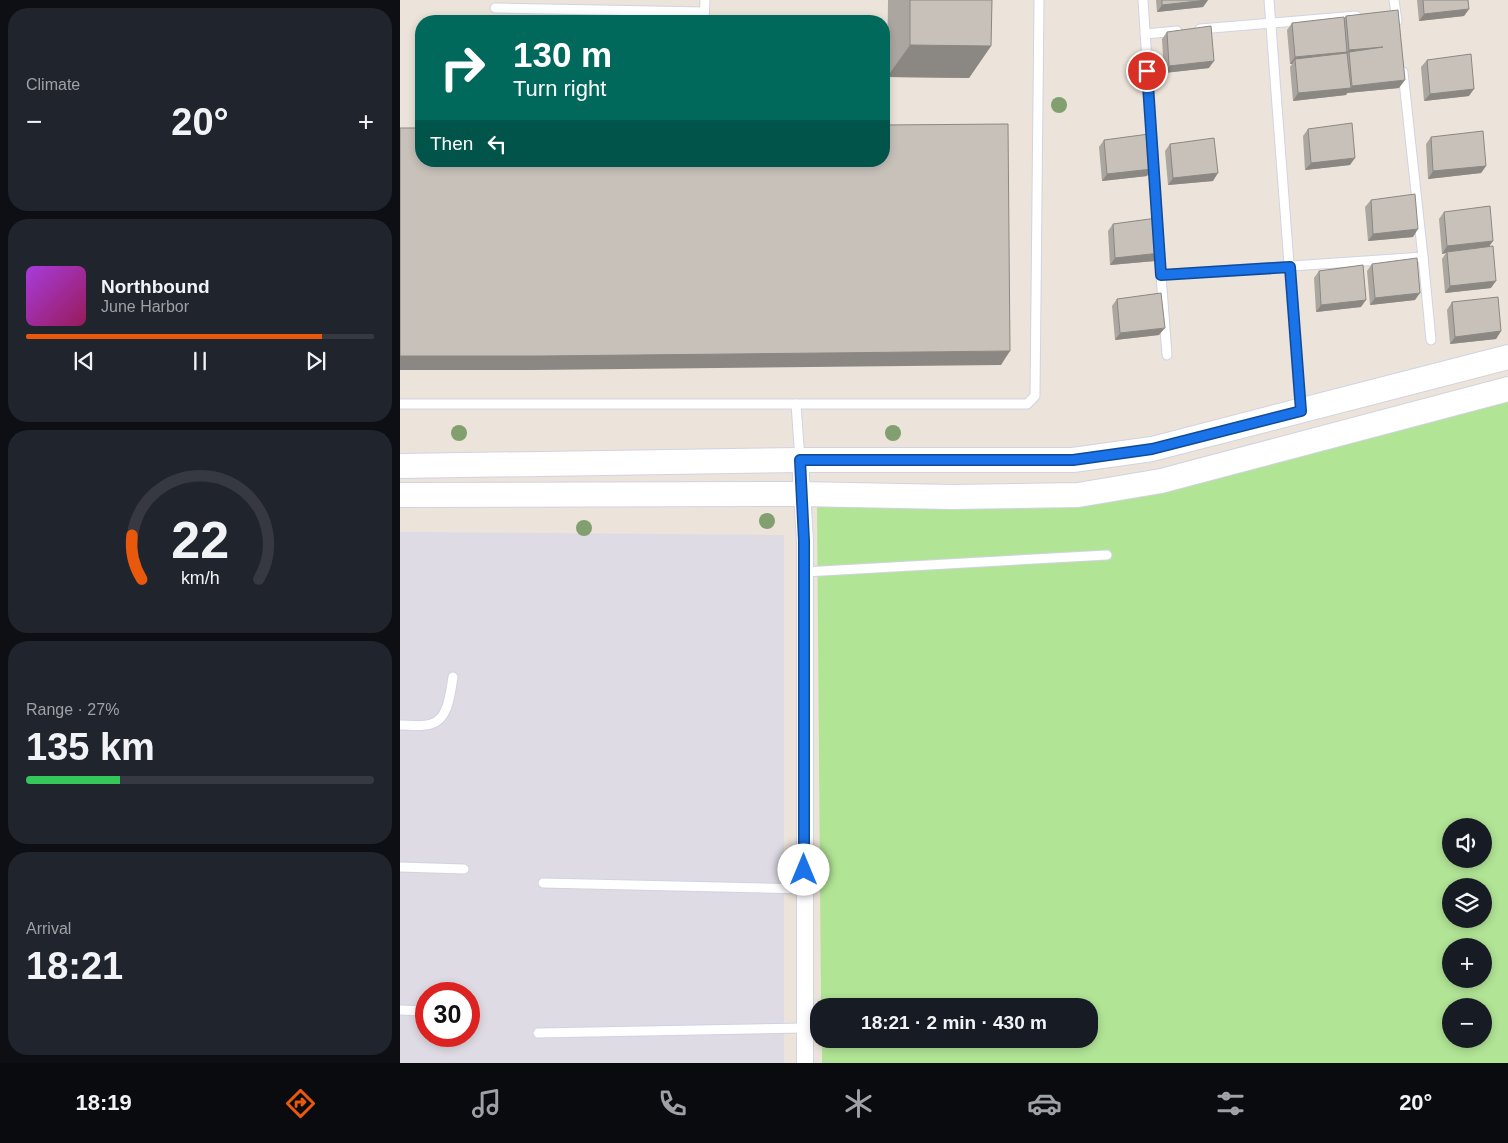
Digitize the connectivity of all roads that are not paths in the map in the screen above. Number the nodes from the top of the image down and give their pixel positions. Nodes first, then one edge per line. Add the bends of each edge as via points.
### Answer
1 (705, 0) edge
2 (1039, 0) edge
3 (1143, 0) edge
4 (1269, 0) edge
5 (1394, 0) edge
6 (495, 8) dead end
7 (658, 15) edge
8 (704, 15) edge
9 (1368, 15) edge
10 (1272, 23) junction
11 (1184, 30) edge
12 (1194, 30) edge
13 (1398, 32) edge
14 (1145, 34) junction
15 (1402, 61) edge
16 (1423, 257) junction
17 (1290, 267) junction
18 (1161, 275) junction
19 (1431, 340) dead end
20 (1167, 355) dead end
21 (1508, 357) edge
22 (1508, 389) edge
23 (400, 404) edge
24 (796, 404) junction
25 (1301, 411) junction
26 (800, 460) junction
27 (400, 466) edge
28 (801, 494) junction
29 (400, 495) edge
30 (1107, 555) dead end
31 (804, 572) junction
32 (453, 677) dead end
33 (400, 726) edge
34 (400, 867) edge
35 (464, 869) dead end
36 (543, 882) dead end
37 (805, 889) junction
38 (400, 1010) edge
39 (415, 1011) edge
40 (805, 1028) junction
41 (538, 1033) dead end
42 (805, 1063) edge

1 - 8 lane
2 - 24 lane via 1035,396 1027,404
3 - 14 lane
4 - 10 lane
5 - 13 lane via 1392,13
6 - 7 lane
9 - 10 lane
10 - 12 lane
10 - 17 lane
11 - 14 lane
14 - 18 lane
15 - 16 lane
16 - 17 lane
16 - 19 lane
17 - 18 lane
17 - 25 lane
18 - 20 lane
21 - 25 street
22 - 28 street via 1161,481 1078,495
23 - 24 lane
24 - 26 lane
25 - 26 street via 1152,449 1073,460
26 - 27 street
26 - 28 street
28 - 29 street
28 - 31 street
30 - 31 lane
31 - 37 street
32 - 33 lane via 447,708 440,721 430,725
34 - 35 lane
36 - 37 lane
37 - 40 street
38 - 39 lane
40 - 41 lane
40 - 42 street

